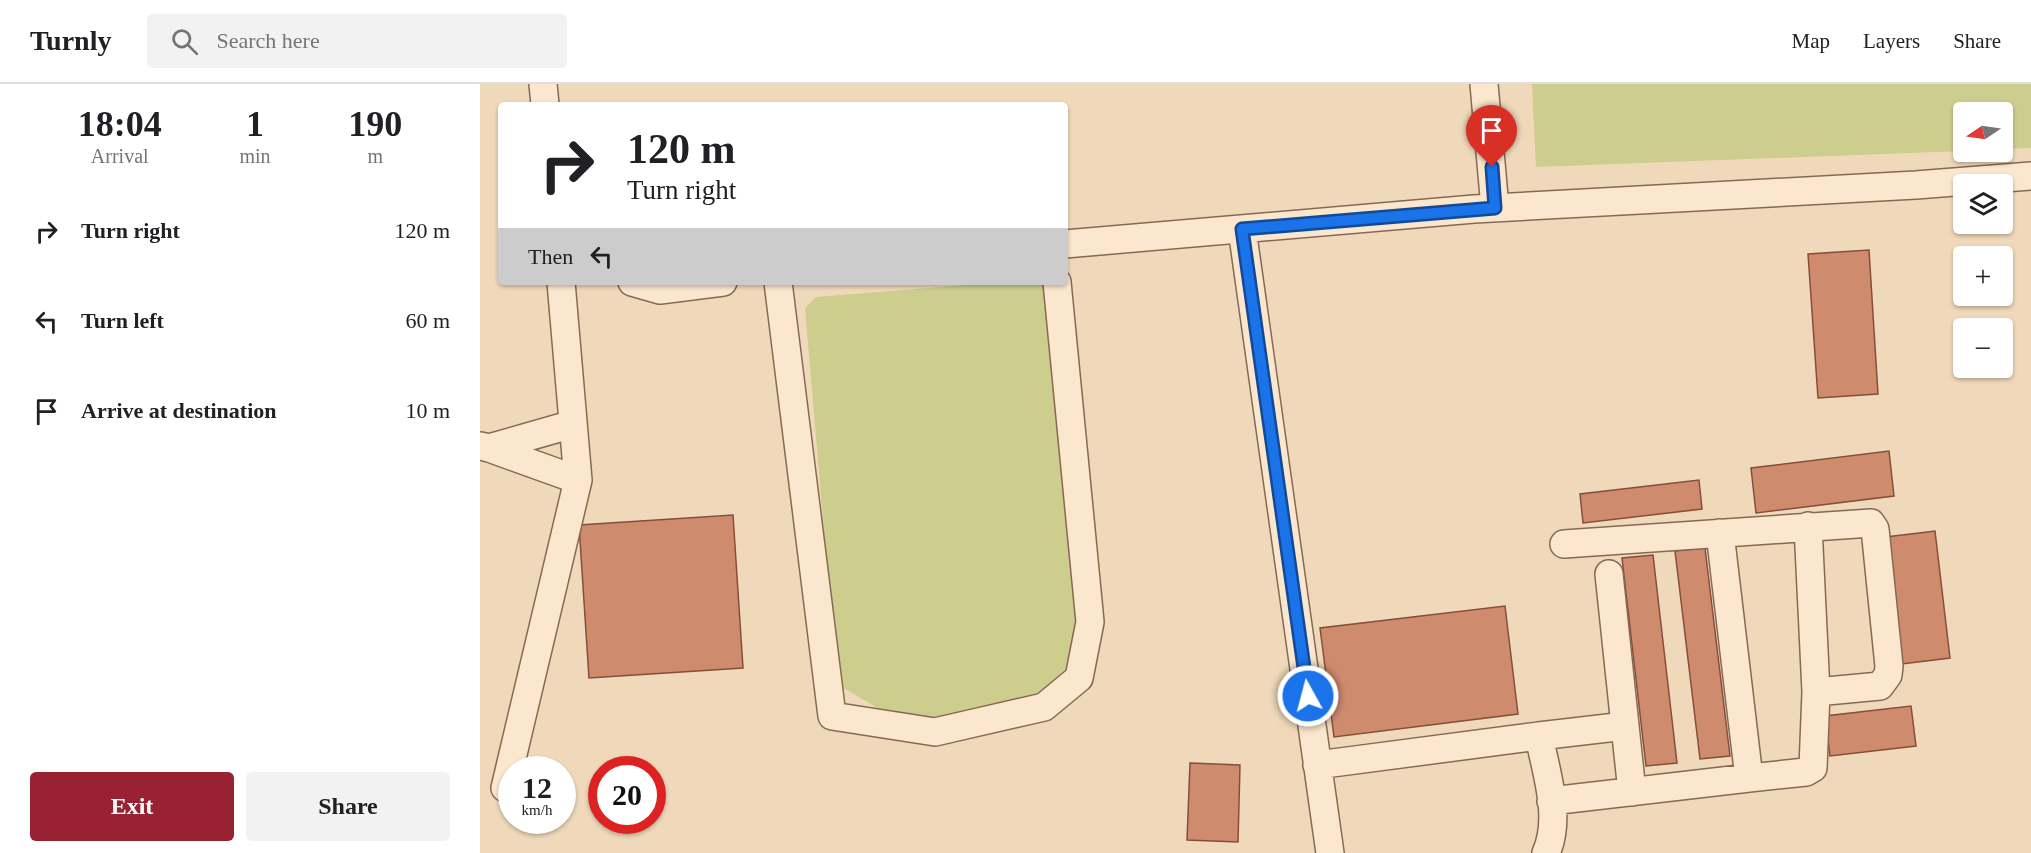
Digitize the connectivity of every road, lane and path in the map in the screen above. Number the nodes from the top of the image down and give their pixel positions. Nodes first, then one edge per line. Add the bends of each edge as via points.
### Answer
1 (543, 84) edge
2 (1484, 84) edge
3 (545, 102) edge
4 (2031, 176) edge
5 (1495, 208) junction
6 (1242, 229) junction
7 (1068, 244) edge
8 (561, 285) edge
9 (642, 285) edge
10 (699, 285) edge
11 (778, 285) edge
12 (1057, 285) edge
13 (573, 424) junction
14 (485, 447) edge
15 (578, 480) junction
16 (1808, 526) junction
17 (1720, 533) junction
18 (1564, 544) dead end
19 (1609, 574) dead end
20 (1816, 692) junction
21 (1625, 726) junction
22 (1539, 736) junction
23 (513, 756) edge
24 (1317, 765) junction
25 (1749, 778) junction
26 (1632, 792) junction
27 (1551, 801) junction
28 (1330, 853) edge
29 (1546, 853) edge

1 - 3 lane
2 - 5 lane
4 - 5 lane
5 - 6 lane
6 - 7 lane
6 - 24 lane
8 - 13 lane
9 - 10 lane via 660,290
11 - 12 lane via 832,716 935,732 1044,707 1079,678 1090,622
13 - 14 lane
13 - 15 lane
14 - 15 lane
15 - 23 lane
16 - 17 lane
16 - 20 lane
16 - 20 lane via 1864,522 1875,529 1889,666 1880,686
17 - 18 lane
17 - 25 lane
19 - 21 lane
20 - 25 lane via 1813,768
21 - 22 lane
21 - 26 lane
22 - 24 lane
22 - 27 lane
24 - 28 lane
25 - 26 lane
26 - 27 lane
27 - 29 lane via 1551,840

